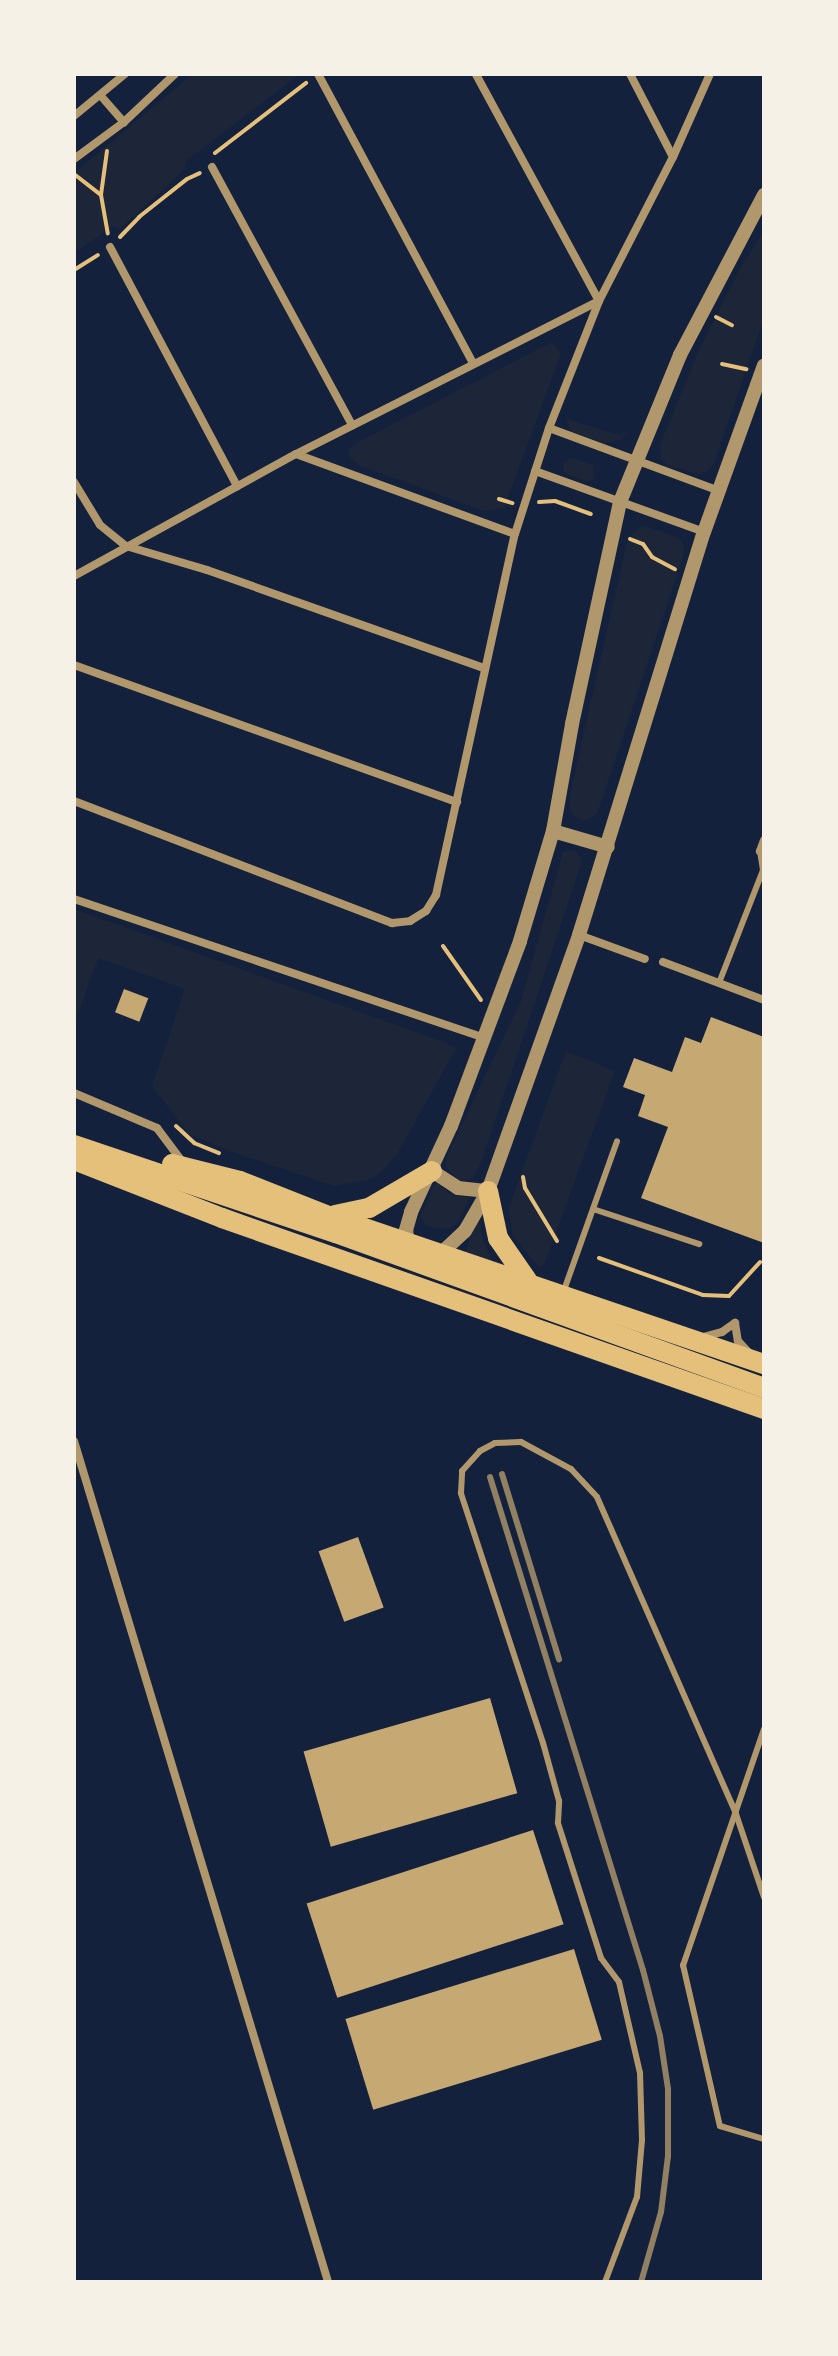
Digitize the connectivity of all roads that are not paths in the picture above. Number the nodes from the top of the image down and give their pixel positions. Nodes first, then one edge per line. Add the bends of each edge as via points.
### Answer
1 (125, 74) edge
2 (175, 74) edge
3 (318, 74) edge
4 (476, 74) edge
5 (630, 74) edge
6 (710, 74) edge
7 (101, 96) junction
8 (74, 116) edge
9 (124, 122) junction
10 (673, 157) junction
11 (74, 159) edge
12 (212, 167) road end
13 (764, 195) edge
14 (110, 247) road end
15 (599, 301) junction
16 (473, 363) junction
17 (764, 365) edge
18 (352, 425) junction
19 (549, 428) junction
20 (296, 454) junction
21 (635, 459) junction
22 (535, 471) junction
23 (74, 482) edge
24 (237, 486) junction
25 (719, 491) junction
26 (620, 502) junction
27 (704, 532) junction
28 (515, 534) junction
29 (126, 546) junction
30 (74, 576) edge
31 (74, 665) edge
32 (484, 668) junction
33 (74, 801) edge
34 (457, 802) junction
35 (553, 831) junction
36 (764, 840) edge
37 (608, 847) junction
38 (762, 852) edge
39 (74, 899) edge
40 (579, 935) junction
41 (645, 959) dead end
42 (663, 962) dead end
43 (719, 983) junction
44 (764, 1000) edge
45 (484, 1038) junction
46 (74, 1093) edge
47 (617, 1141) dead end
48 (74, 1145) edge
49 (74, 1160) edge
50 (187, 1168) junction
51 (432, 1171) junction
52 (488, 1191) junction
53 (593, 1209) junction
54 (329, 1216) junction
55 (222, 1218) junction
56 (407, 1241) junction
57 (699, 1244) dead end
58 (443, 1252) junction
59 (421, 1265) junction
60 (527, 1280) junction
61 (563, 1293) junction
62 (694, 1339) junction
63 (596, 1348) junction
64 (764, 1363) edge
65 (764, 1388) edge
66 (764, 1409) edge
67 (74, 1441) edge
68 (764, 1729) edge
69 (735, 1811) junction
70 (764, 1897) edge
71 (764, 2139) edge
72 (328, 2282) edge
73 (605, 2282) edge

1 - 7 street
2 - 9 street
3 - 16 street
4 - 15 street
5 - 10 street
6 - 10 street
7 - 8 street
7 - 9 street
9 - 11 street
10 - 15 street
12 - 18 street
13 - 21 street via 680,355
14 - 24 street
15 - 16 street
15 - 19 street
16 - 18 street
17 - 25 street
18 - 20 street
19 - 21 street
19 - 22 street
20 - 24 street
20 - 28 street
21 - 25 street
21 - 26 street
22 - 26 street
22 - 28 street
23 - 29 street via 100,525
24 - 29 street
25 - 27 street
26 - 27 street
26 - 35 street
27 - 37 street
28 - 32 street
29 - 30 street
29 - 32 street
31 - 34 street
32 - 34 street
33 - 34 street via 392,923 410,921 426,911 436,895
35 - 37 street
35 - 45 street
36 - 38 street
37 - 40 street
38 - 43 lane via 763,870
39 - 45 street
40 - 41 street
40 - 52 street
42 - 43 street
43 - 44 street
45 - 51 street
46 - 50 street via 157,1128
47 - 53 lane
48 - 50 main road via 103,1146
48 - 59 main road
49 - 55 main road
50 - 54 main road via 240,1181
51 - 52 street via 458,1188
51 - 54 main road via 369,1208
51 - 56 street via 411,1212
52 - 58 street via 465,1231
52 - 60 main road via 498,1238
53 - 57 lane
53 - 61 lane
54 - 56 main road
55 - 59 main road via 245,1216 408,1270
55 - 63 main road
56 - 58 main road
56 - 59 street via 408,1251
58 - 59 street
58 - 60 main road
59 - 63 main road via 452,1289
59 - 65 main road
60 - 61 main road
61 - 62 main road
62 - 64 main road
62 - 64 street via 735,1323 738,1341
63 - 66 main road
67 - 72 street
68 - 69 lane
69 - 70 lane
69 - 71 lane via 683,1965 720,2126
69 - 73 lane via 606,1514 586,1482 521,1442 495,1443 470,1458 462,1471 461,1493 543,1743 559,1801 558,1823 601,1958 619,1982 640,2073 637,2197

